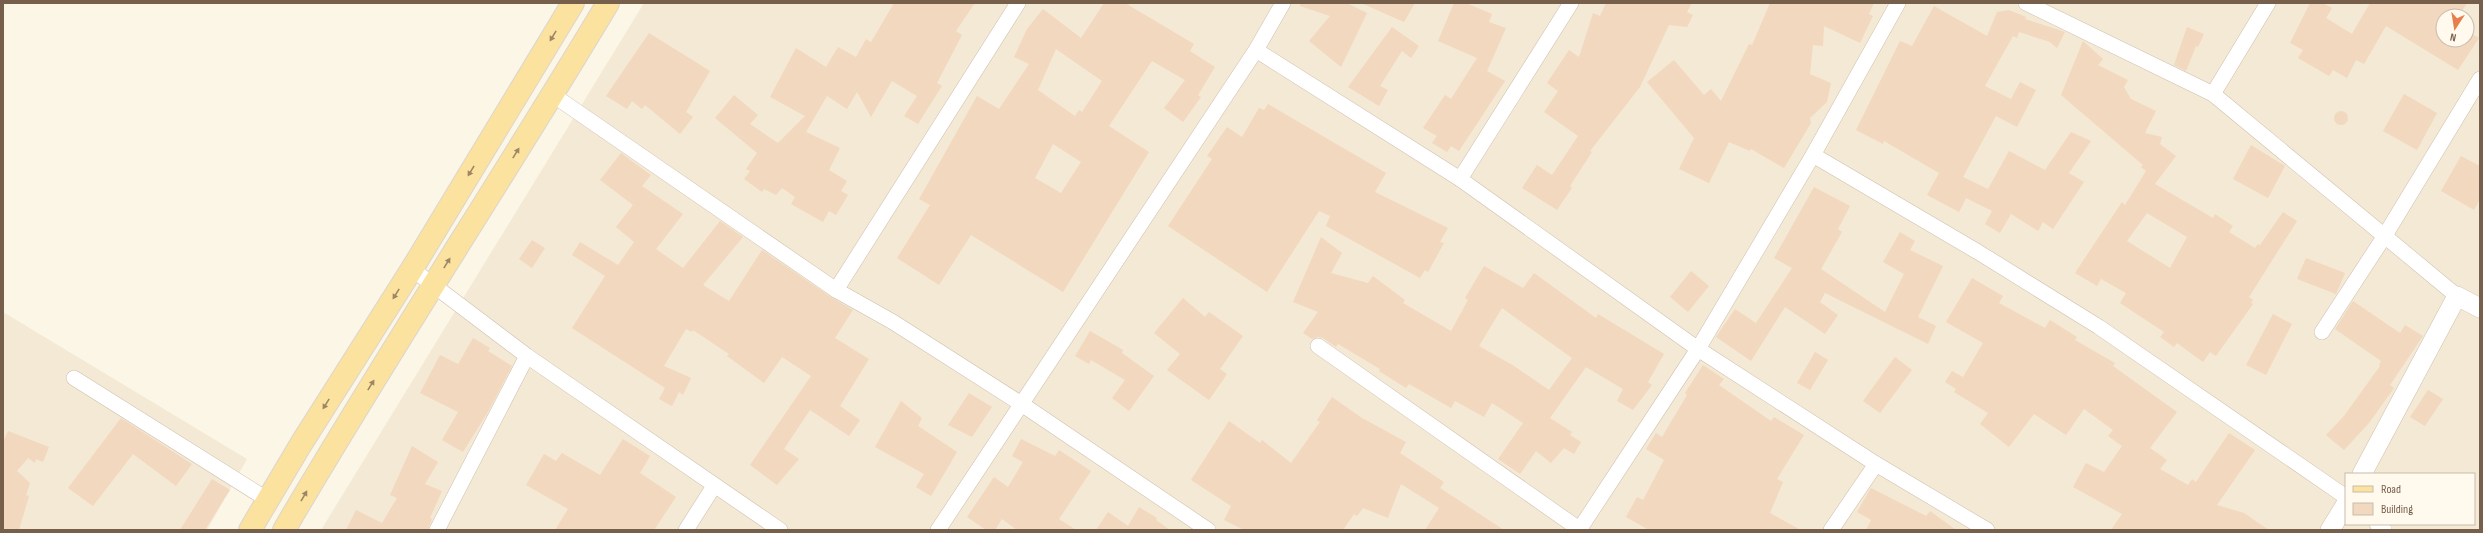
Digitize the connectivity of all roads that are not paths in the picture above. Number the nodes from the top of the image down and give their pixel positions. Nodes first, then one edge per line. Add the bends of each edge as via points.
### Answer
1 (574, 3) edge
2 (608, 3) edge
3 (1018, 3) edge
4 (1283, 3) edge
5 (1571, 3) edge
6 (1898, 3) edge
7 (2268, 3) edge
8 (2028, 4) edge
9 (1256, 50) junction
10 (2480, 78) edge
11 (2213, 94) junction
12 (553, 95) junction
13 (1813, 155) junction
14 (1460, 179) junction
15 (2384, 237) junction
16 (412, 269) junction
17 (432, 286) junction
18 (836, 290) junction
19 (2457, 296) junction
20 (2480, 308) edge
21 (2322, 332) dead end
22 (1318, 346) dead end
23 (1698, 349) junction
24 (527, 356) junction
25 (74, 378) dead end
26 (1023, 405) junction
27 (1876, 464) junction
28 (2363, 473) edge
29 (714, 486) junction
30 (2345, 496) edge
31 (268, 500) junction
32 (2345, 506) edge
33 (250, 530) edge
34 (284, 530) edge
35 (437, 530) edge
36 (686, 530) edge
37 (780, 530) edge
38 (938, 530) edge
39 (1208, 530) edge
40 (1579, 530) edge
41 (1832, 530) edge
42 (1987, 530) edge
43 (2330, 530) edge

1 -> 16 main road
2 - 12 main road
3 - 18 street
4 - 9 street
5 - 14 street
6 - 13 street
7 - 11 street
8 - 11 street
9 - 14 street
9 - 26 street via 1155,200
10 - 15 street
11 - 15 street
17 -> 12 main road
12 - 18 street
13 - 23 street
13 - 30 street via 2099,327
14 - 23 street
15 - 19 street
15 - 21 street
16 - 17 street
16 -> 31 main road
17 - 24 street
34 -> 17 main road
18 - 26 street via 893,322
19 - 20 street
19 - 28 street
22 - 40 street
23 - 27 street
23 - 40 street
24 - 29 street
24 - 35 street
25 - 31 street
26 - 38 street
26 - 39 street
27 - 41 street
27 - 42 street
29 - 36 street
29 - 37 street
31 - 33 main road
32 - 43 street

